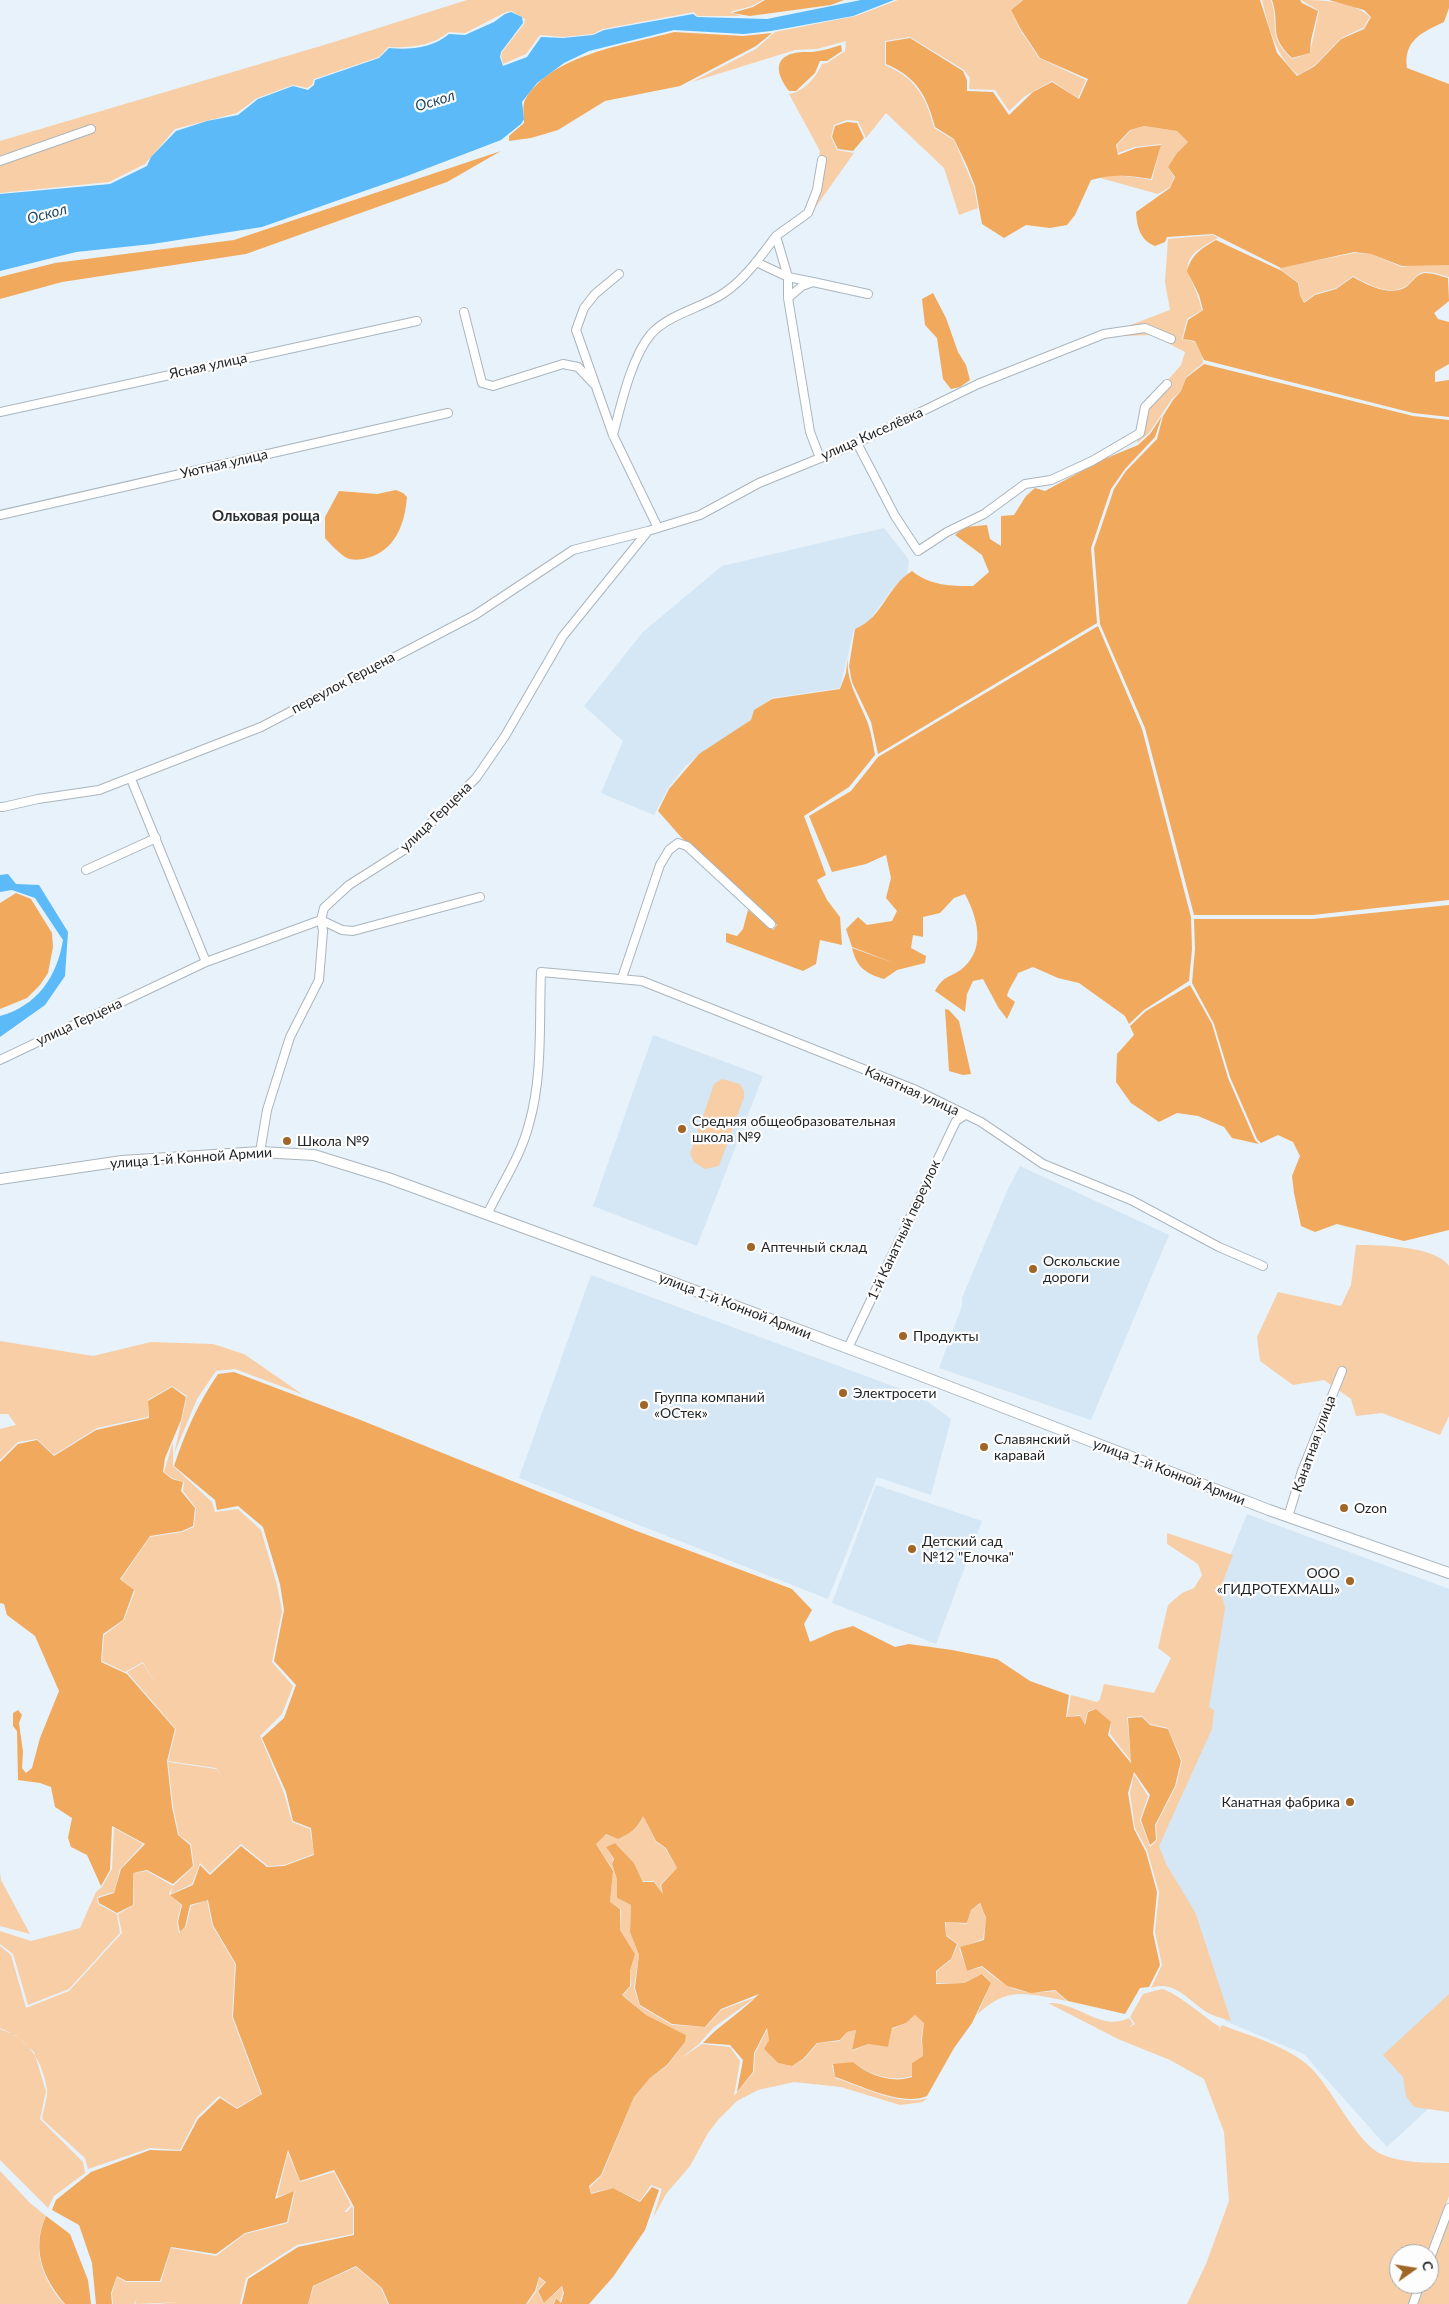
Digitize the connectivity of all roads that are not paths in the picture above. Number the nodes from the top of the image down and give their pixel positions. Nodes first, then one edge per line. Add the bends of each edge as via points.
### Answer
1 (90, 129) dead end
2 (822, 160) dead end
3 (0, 161) edge
4 (776, 236) junction
5 (756, 262) junction
6 (619, 274) dead end
7 (788, 277) junction
8 (813, 282) junction
9 (868, 294) dead end
10 (788, 298) junction
11 (464, 312) dead end
12 (416, 321) dead end
13 (1171, 339) dead end
14 (1167, 384) dead end
15 (595, 385) junction
16 (0, 412) edge
17 (448, 414) dead end
18 (613, 435) junction
19 (857, 444) junction
20 (820, 458) junction
21 (0, 514) edge
22 (658, 528) junction
23 (648, 531) junction
24 (573, 550) joint
25 (131, 779) junction
26 (0, 806) edge
27 (156, 838) junction
28 (86, 870) dead end
29 (480, 897) dead end
30 (321, 920) junction
31 (771, 924) dead end
32 (206, 962) junction
33 (622, 978) junction
34 (0, 1060) edge
35 (965, 1115) junction
36 (260, 1152) junction
37 (0, 1179) edge
38 (487, 1215) junction
39 (1263, 1266) dead end
40 (848, 1348) junction
41 (1342, 1371) dead end
42 (1288, 1517) junction
43 (1449, 1573) edge
44 (1449, 2208) edge
45 (1435, 2244) edge

1 - 3 street
2 - 4 street via 817,190 808,213
4 - 5 street
4 - 7 street
5 - 7 street
5 - 18 street via 725,293 669,321 651,334 625,388
6 - 15 street via 589,301 576,330
7 - 8 street
7 - 10 street
8 - 9 street
8 - 10 street via 802,286
10 - 20 street via 810,432
11 - 15 street via 482,382 493,386 563,364 578,367
12 - 16 street, Ясная улица
13 - 19 street, улица Киселёвка via 1145,328 1104,334 978,384
14 - 19 street via 1145,407 1140,433 1051,480 1025,484 984,514 918,551
15 - 18 street
17 - 21 street, Уютная улица
18 - 22 street
19 - 20 street, улица Киселёвка
20 - 22 street, улица Киселёвка via 759,483 700,515
22 - 23 street, улица Киселёвка
23 - 24 street, улица Киселёвка
23 - 30 street, улица Герцена via 563,636 505,736 476,778 404,850 349,885 324,908
24 - 25 street, переулок Герцена via 475,616 261,727
25 - 26 street, переулок Герцена via 99,790 38,798 4,808
25 - 27 street
27 - 28 street
27 - 32 street
29 - 30 street via 353,931 342,930
30 - 32 street, улица Герцена
30 - 36 street via 319,980 290,1037 267,1110
31 - 33 street via 687,846 678,843 669,850 660,865
32 - 34 street, улица Герцена
33 - 35 street, Канатная улица via 642,981 677,994 916,1090
33 - 38 street, Канатная улица via 541,972 537,1083 529,1126
35 - 39 street, Канатная улица via 981,1122 1042,1164 1131,1200 1219,1247
35 - 40 street, 1-й Канатный переулок via 956,1121
36 - 37 main road, улица 1-й Конной Армии via 122,1161
36 - 38 main road, улица 1-й Конной Армии via 314,1155 351,1165
38 - 40 main road, улица 1-й Конной Армии
40 - 42 main road, улица 1-й Конной Армии
41 - 42 street, Канатная улица via 1302,1471
42 - 43 main road, улица 1-й Конной Армии
44 - 45 street

